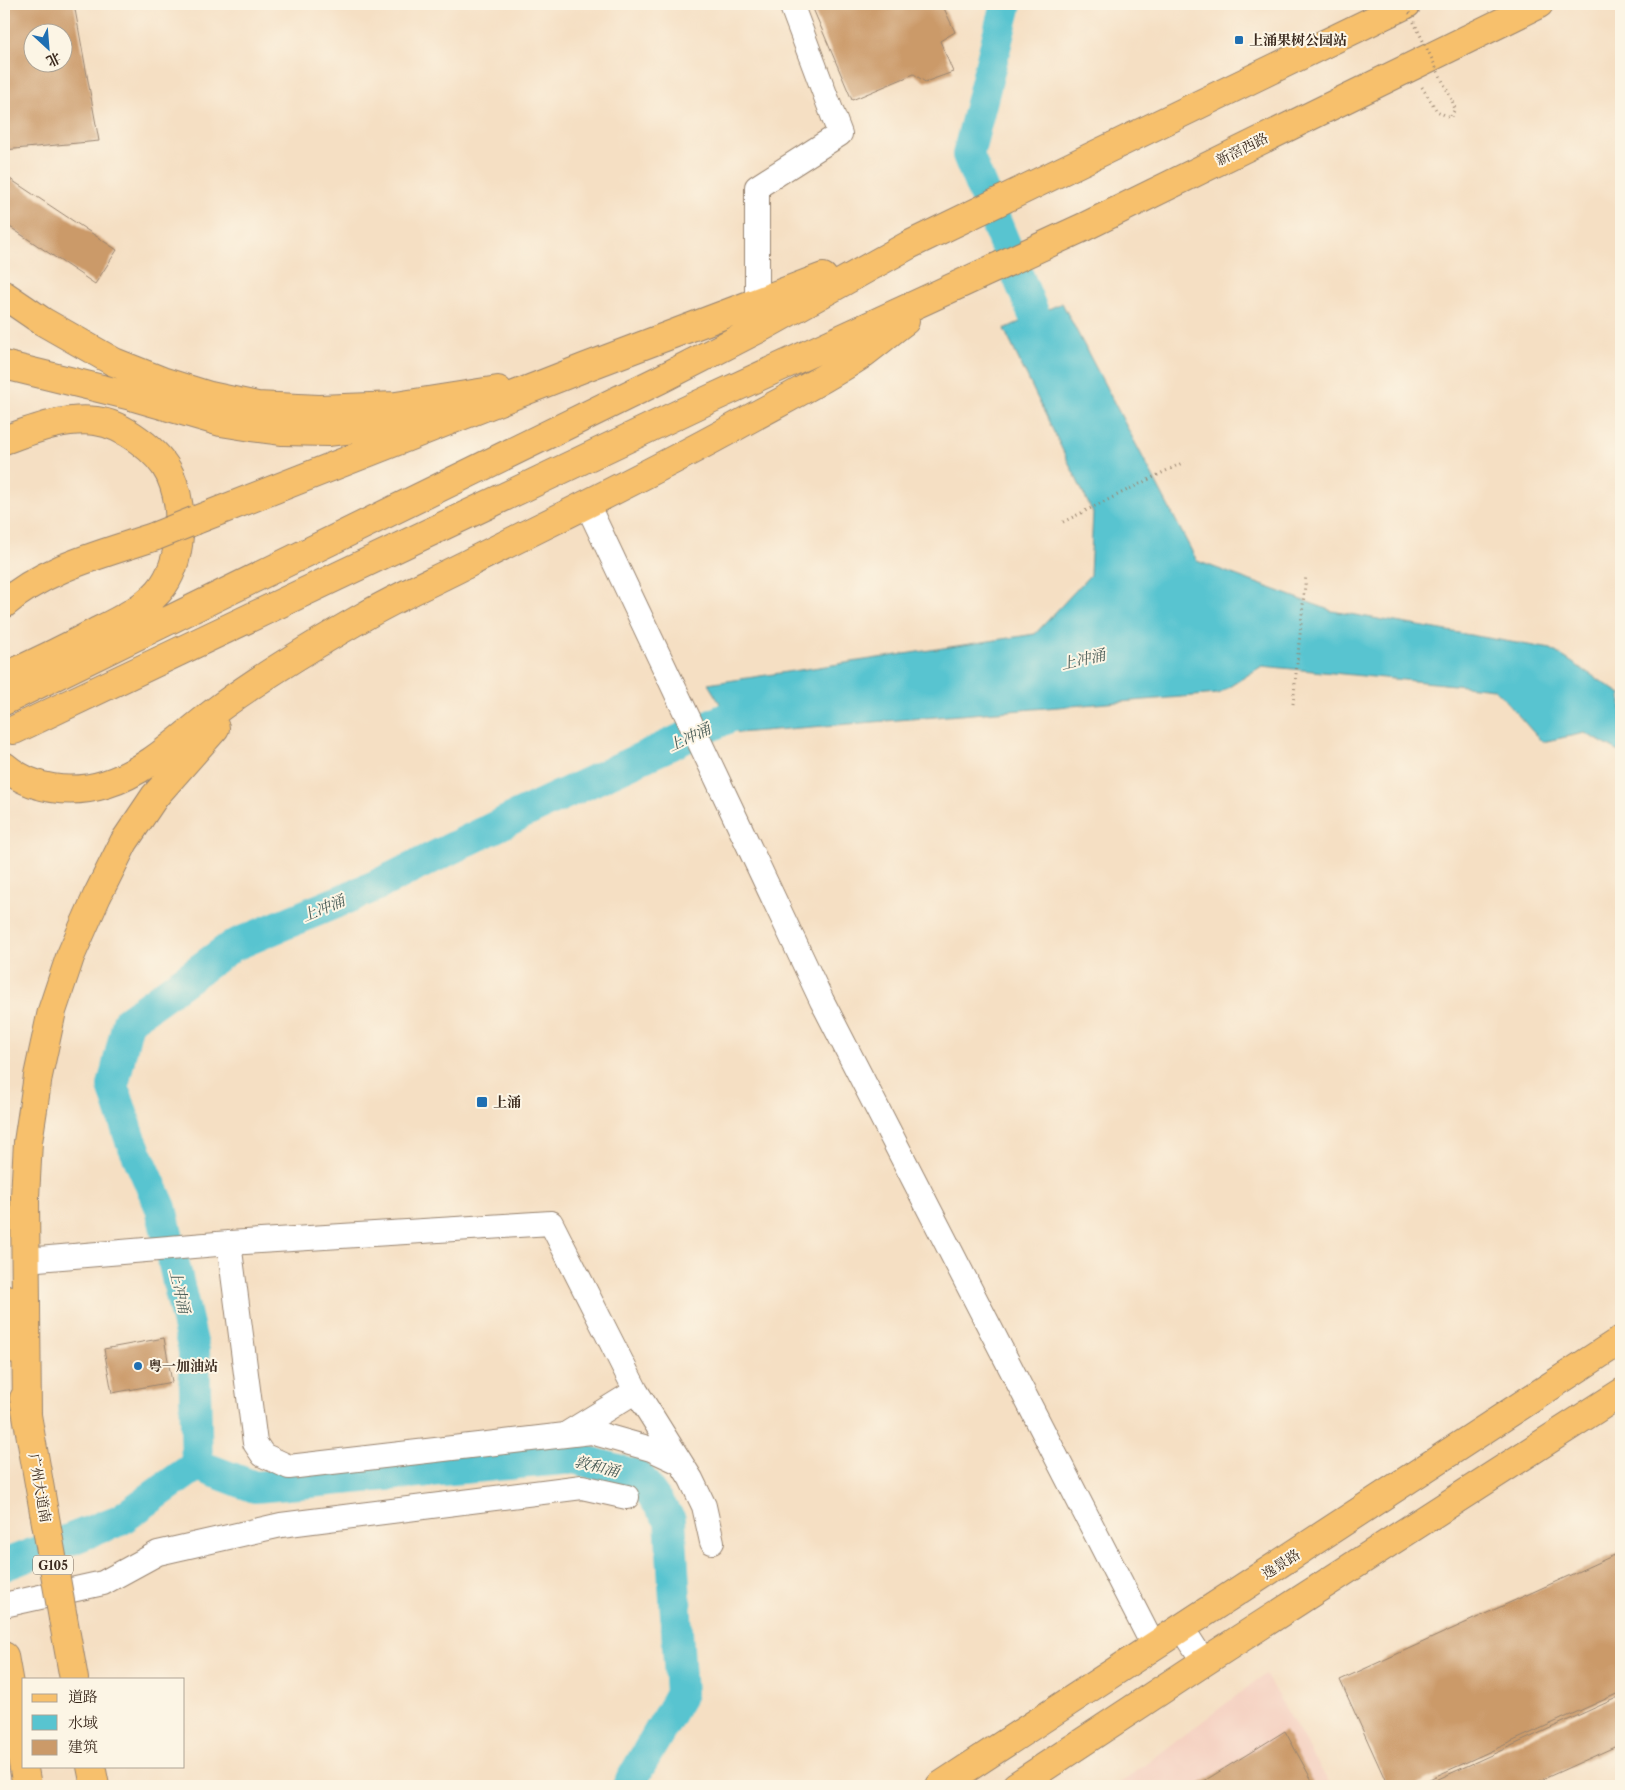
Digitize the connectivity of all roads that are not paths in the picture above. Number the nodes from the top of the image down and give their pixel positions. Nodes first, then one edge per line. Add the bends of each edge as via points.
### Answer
1 (791, 4) edge
2 (1406, 4) edge
3 (1538, 4) edge
4 (909, 246) junction
5 (944, 291) junction
6 (4, 295) edge
7 (757, 302) junction
8 (4, 365) edge
9 (586, 367) junction
10 (4, 440) edge
11 (587, 504) junction
12 (4, 604) edge
13 (312, 647) junction
14 (4, 677) edge
15 (4, 702) edge
16 (14, 730) dead end
17 (4, 766) edge
18 (229, 1243) junction
19 (26, 1260) junction
20 (4, 1298) edge
21 (1621, 1340) edge
22 (636, 1391) junction
23 (1621, 1393) edge
24 (27, 1415) junction
25 (567, 1434) junction
26 (681, 1463) junction
27 (627, 1497) dead end
28 (712, 1542) dead end
29 (4, 1605) edge
30 (1182, 1628) junction
31 (1154, 1647) junction
32 (4, 1656) edge
33 (1204, 1662) junction
34 (74, 1678) edge
35 (22, 1754) edge
36 (25, 1768) edge
37 (91, 1768) edge
38 (28, 1786) edge
39 (94, 1786) edge
40 (940, 1786) edge
41 (1016, 1786) edge

1 - 7 street via 840,134 757,187
2 - 4 main road
3 - 5 main road, 新滘西路
4 - 7 main road
4 - 15 main road via 661,379
5 - 11 main road via 860,356 700,446
5 - 16 main road
6 - 9 main road via 114,362 210,396 257,406 319,409 396,406 498,390
7 - 9 main road
8 - 9 main road via 221,422 283,431 327,432 400,424 503,397
9 - 12 main road, bridge via 156,536 56,571 18,591
10 - 14 main road via 54,423 96,421 116,427 154,452 169,473 177,494 179,516 178,546 172,572 143,606
11 - 13 main road via 366,615
11 - 31 street via 822,1001
13 - 17 main road via 264,676 127,776 86,789 50,788 30,783
13 - 19 main road via 262,682 155,796 124,842 97,896 70,957 55,1002 38,1076 28,1142
18 - 19 street
18 - 22 street via 551,1224
18 - 25 street via 255,1443 263,1455 289,1467
19 - 24 main road
20 - 24 main road, 广州大道南 / G105
21 - 30 main road, 逸景路
22 - 25 street
22 - 26 street
23 - 33 main road
24 - 34 main road, 广州大道南 / G105, bridge
25 - 26 street via 591,1432 651,1449
26 - 28 street via 704,1506
27 - 29 street via 582,1484 280,1525 158,1553 103,1583
30 - 31 main road, 逸景路
30 - 33 street
31 - 40 main road, 逸景路
32 - 35 main road
33 - 41 main road
36 - 38 main road
37 - 39 main road

